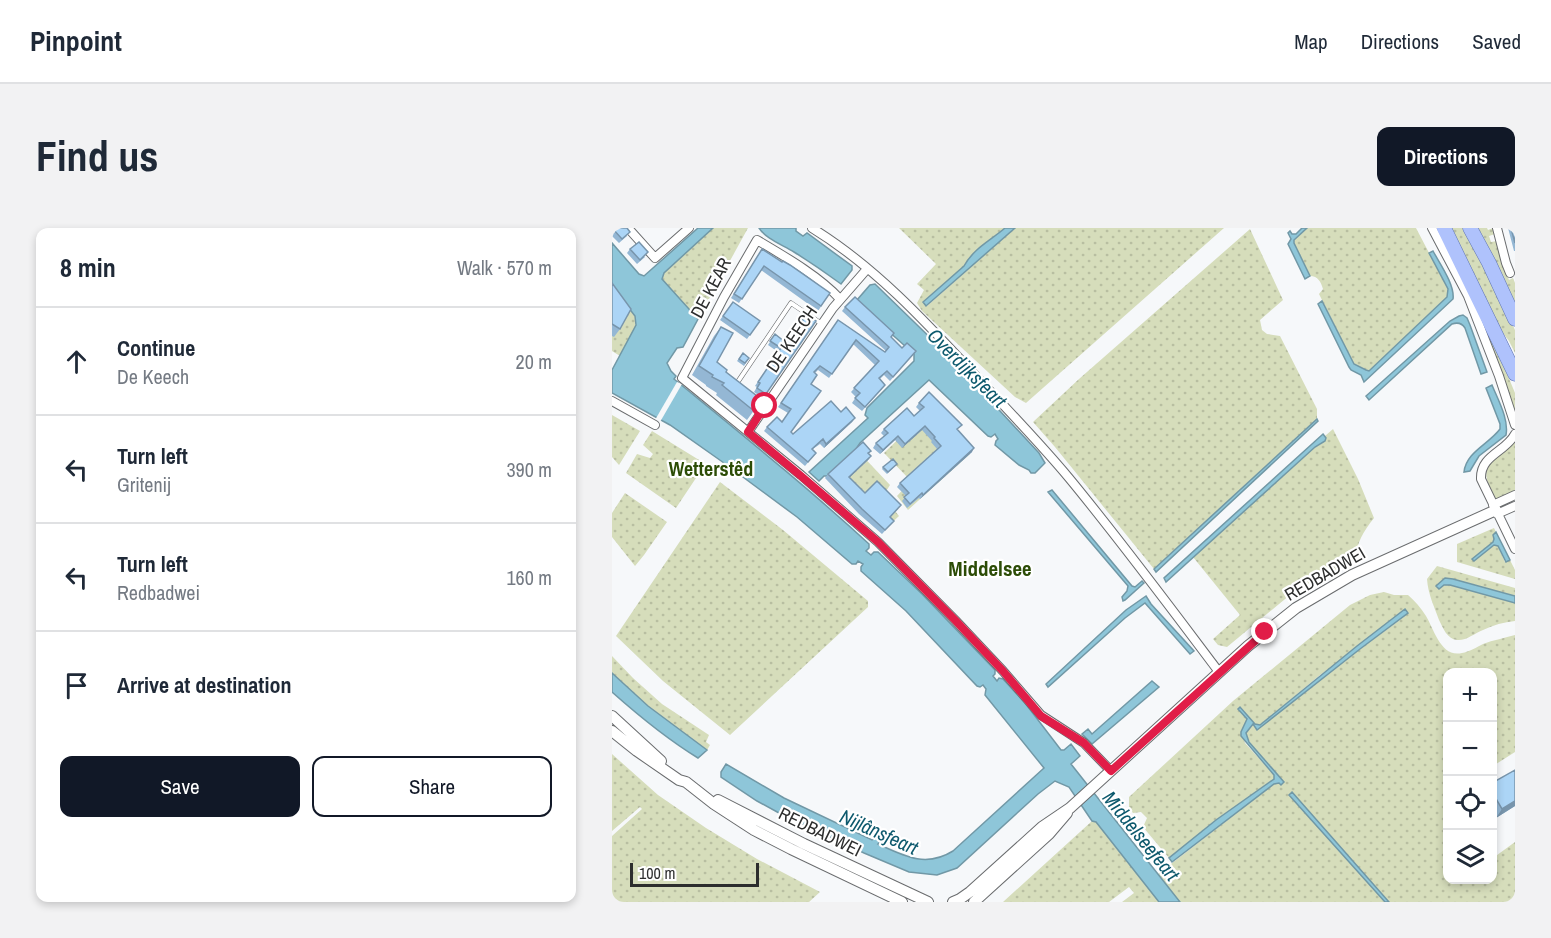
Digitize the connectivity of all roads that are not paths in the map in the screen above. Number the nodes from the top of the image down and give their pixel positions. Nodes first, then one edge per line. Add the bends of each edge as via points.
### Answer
1 (628, 228) edge
2 (689, 228) edge
3 (812, 228) edge
4 (1432, 228) edge
5 (1444, 228) edge
6 (1470, 228) edge
7 (1497, 228) edge
8 (867, 269) junction
9 (1510, 273) dead end
10 (840, 299) junction
11 (1515, 319) edge
12 (822, 324) junction
13 (1515, 374) edge
14 (745, 390) edge
15 (612, 401) edge
16 (655, 425) dead end
17 (1515, 425) edge
18 (748, 432) junction
19 (1515, 434) edge
20 (1515, 495) edge
21 (1515, 506) edge
22 (1495, 509) junction
23 (1515, 549) edge
24 (1219, 672) junction
25 (612, 717) edge
26 (612, 731) edge
27 (1111, 771) junction
28 (686, 782) junction
29 (699, 792) junction
30 (1070, 808) junction
31 (902, 902) edge
32 (928, 902) edge
33 (952, 902) edge
34 (974, 902) edge

1 - 2 street via 655,258
3 - 8 street
4 - 17 street via 1468,296
5 - 13 main road
6 - 11 main road
7 - 9 street
8 - 10 street, DE KEECH
8 - 24 street via 957,355 1061,469
10 - 12 street, DE KEECH
10 - 18 street, DE KEAR via 757,240 682,378
12 - 14 lane via 791,303 737,383
12 - 18 street, DE KEECH
15 - 16 street
18 - 27 street via 878,542 1003,671 1041,716 1084,743
19 - 22 street via 1480,472
20 - 22 street, REDBADWEI
21 - 22 street, REDBADWEI
22 - 23 street
22 - 24 street, REDBADWEI via 1321,592 1282,618
24 - 27 street, REDBADWEI
25 - 28 street, REDBADWEI
26 - 28 street, REDBADWEI
27 - 30 street, REDBADWEI
28 - 29 street, REDBADWEI
29 - 31 street, REDBADWEI via 763,835
29 - 32 street, REDBADWEI
30 - 33 street via 1042,827 970,892
30 - 34 street via 1049,834

